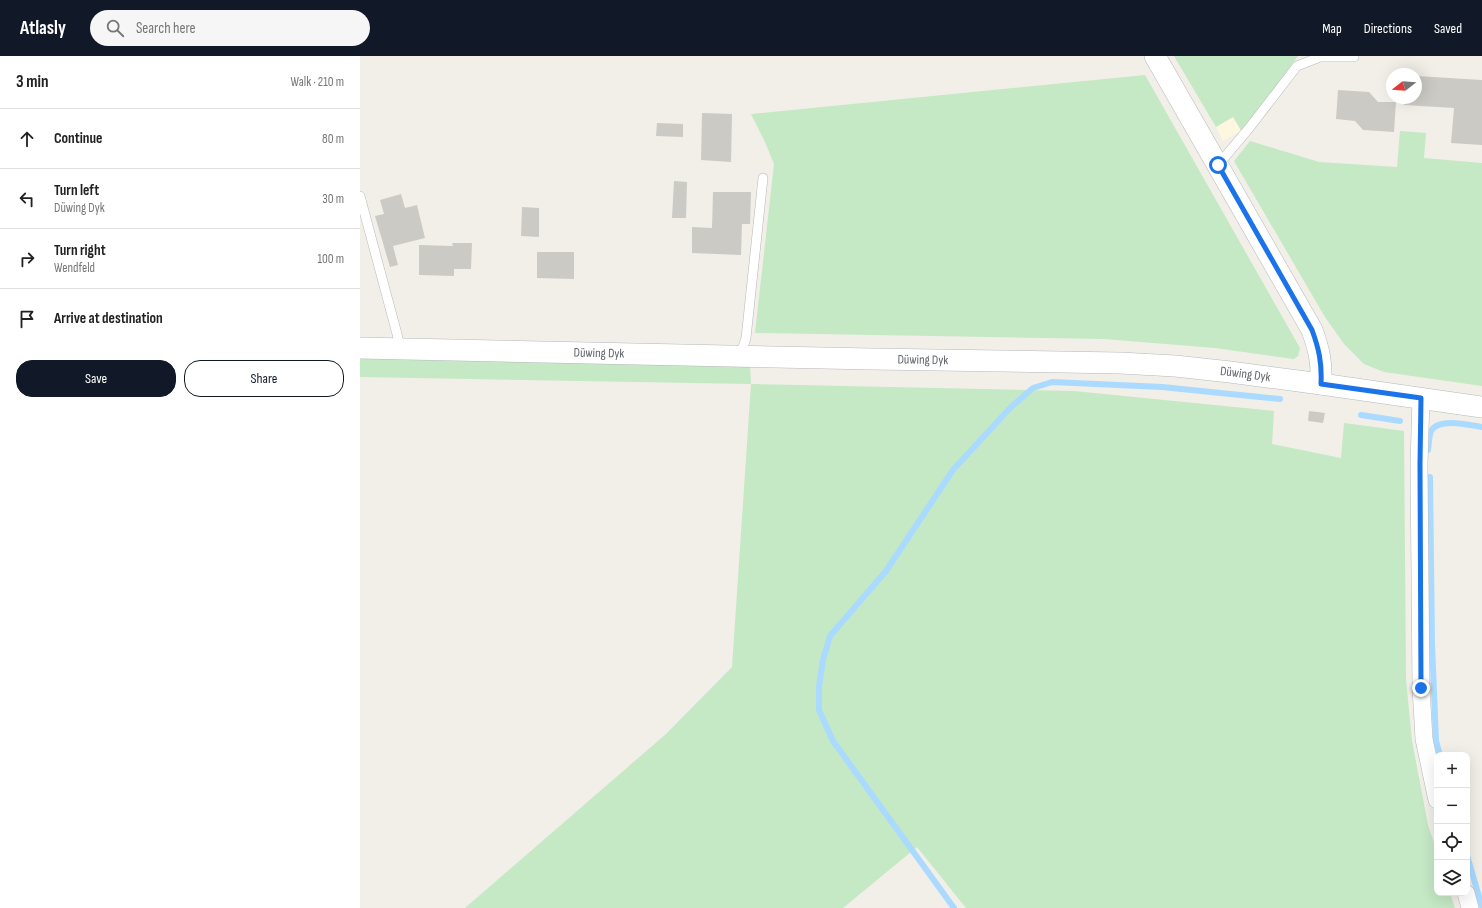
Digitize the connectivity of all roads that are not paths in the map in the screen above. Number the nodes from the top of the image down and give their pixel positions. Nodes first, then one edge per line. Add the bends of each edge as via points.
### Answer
1 (1155, 56) edge
2 (1354, 57) dead end
3 (1218, 165) junction
4 (763, 178) dead end
5 (360, 196) edge
6 (360, 348) edge
7 (400, 348) junction
8 (740, 356) junction
9 (1321, 384) junction
10 (1421, 398) junction
11 (1482, 407) edge
12 (1434, 788) edge
13 (1467, 896) edge
14 (1470, 908) edge

1 - 3 street
2 - 3 lane via 1320,57 1296,66
3 - 9 street via 1312,330 1322,366
4 - 8 lane via 746,338
5 - 7 lane
6 - 7 street, Düwing Dyk
7 - 8 street, Düwing Dyk
8 - 9 street, Düwing Dyk via 1120,362 1175,366
9 - 10 street, Düwing Dyk
10 - 11 street, Düwing Dyk
10 - 12 street via 1421,688 1424,739
13 - 14 street

